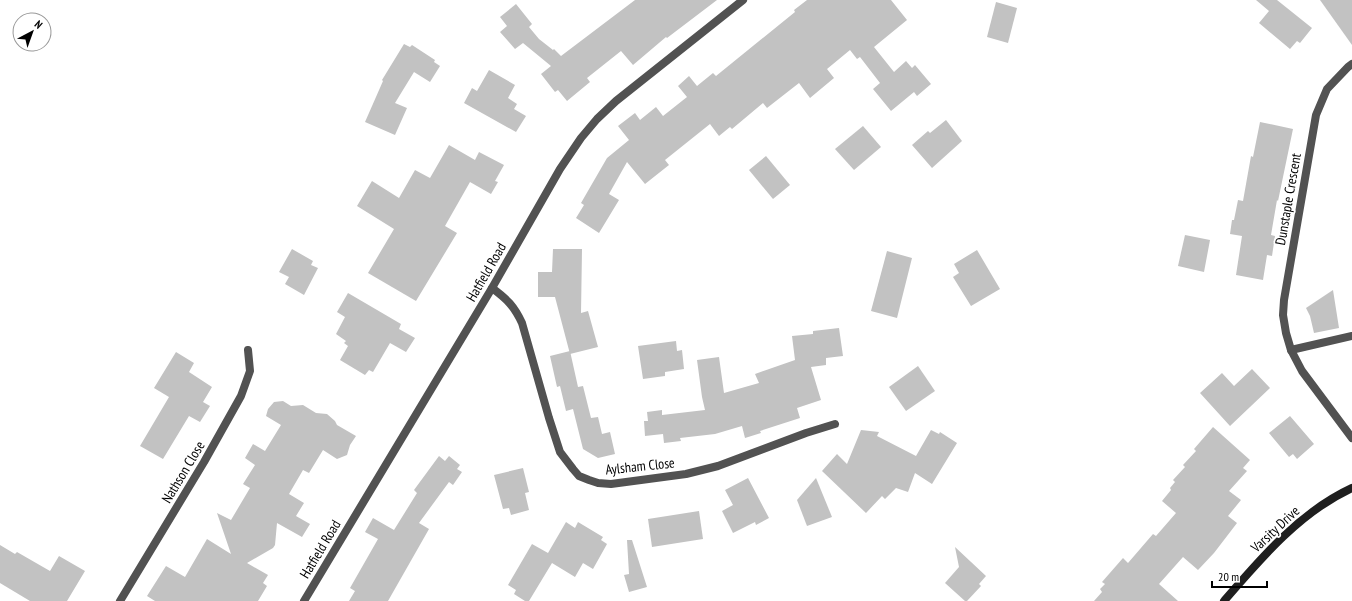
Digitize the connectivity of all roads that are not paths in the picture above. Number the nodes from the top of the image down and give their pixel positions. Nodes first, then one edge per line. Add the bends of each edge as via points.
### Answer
1 (744, 0) edge
2 (1352, 64) edge
3 (492, 288) junction
4 (1352, 336) edge
5 (248, 350) dead end
6 (1291, 350) junction
7 (835, 424) dead end
8 (1352, 438) edge
9 (1352, 488) edge
10 (120, 601) edge
11 (304, 601) edge
12 (1224, 601) edge

1 - 3 street, Hatfield Road via 616,101 580,138
2 - 6 street, Dunstaple Crescent via 1327,89 1316,114 1284,300 1286,333
3 - 7 street, Aylsham Close via 508,300 522,323 560,452 579,476 588,480 611,484 686,474 718,466
3 - 11 street, Hatfield Road
4 - 6 street
5 - 10 street, Nathson Close via 250,371 241,396
6 - 8 street, Dunstaple Crescent via 1302,371
9 - 12 street, Varsity Drive via 1331,499 1298,524

